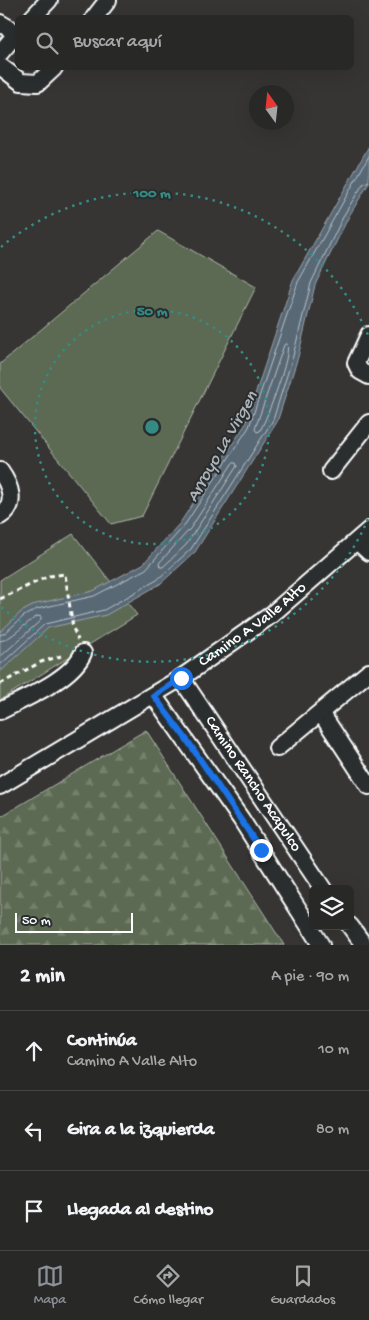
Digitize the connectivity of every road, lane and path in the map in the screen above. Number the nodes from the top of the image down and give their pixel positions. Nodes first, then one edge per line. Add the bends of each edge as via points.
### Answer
1 (49, 0) edge
2 (108, 0) edge
3 (35, 15) edge
4 (96, 15) edge
5 (0, 23) edge
6 (15, 31) edge
7 (15, 36) edge
8 (0, 53) edge
9 (0, 66) edge
10 (52, 70) edge
11 (369, 335) edge
12 (369, 376) edge
13 (369, 423) edge
14 (0, 471) edge
15 (331, 471) dead end
16 (0, 516) edge
17 (365, 541) edge
18 (0, 599) edge
19 (83, 653) junction
20 (369, 672) edge
21 (181, 678) junction
22 (0, 684) edge
23 (154, 696) junction
24 (0, 711) edge
25 (321, 713) junction
26 (277, 748) dead end
27 (0, 786) edge
28 (369, 786) edge
29 (320, 885) edge
30 (353, 930) edge
31 (321, 945) edge
32 (364, 945) edge

1 - 3 street
2 - 4 street
5 - 6 street
7 - 8 street
9 - 10 street via 21,82 38,83
11 - 12 street via 356,364
13 - 15 street
14 - 16 street via 12,494
17 - 21 street, Camino A Valle Alto via 271,615
18 - 19 path via 49,576 65,574 73,628
19 - 22 path via 41,662
19 - 24 street via 70,670 54,682
20 - 25 street
21 - 23 street, Camino A Valle Alto
21 - 29 street, Camino Rancho Acapulco
23 - 27 street, Camino A Valle Alto
23 - 31 street via 241,819
25 - 26 street
25 - 28 street
30 - 32 street

